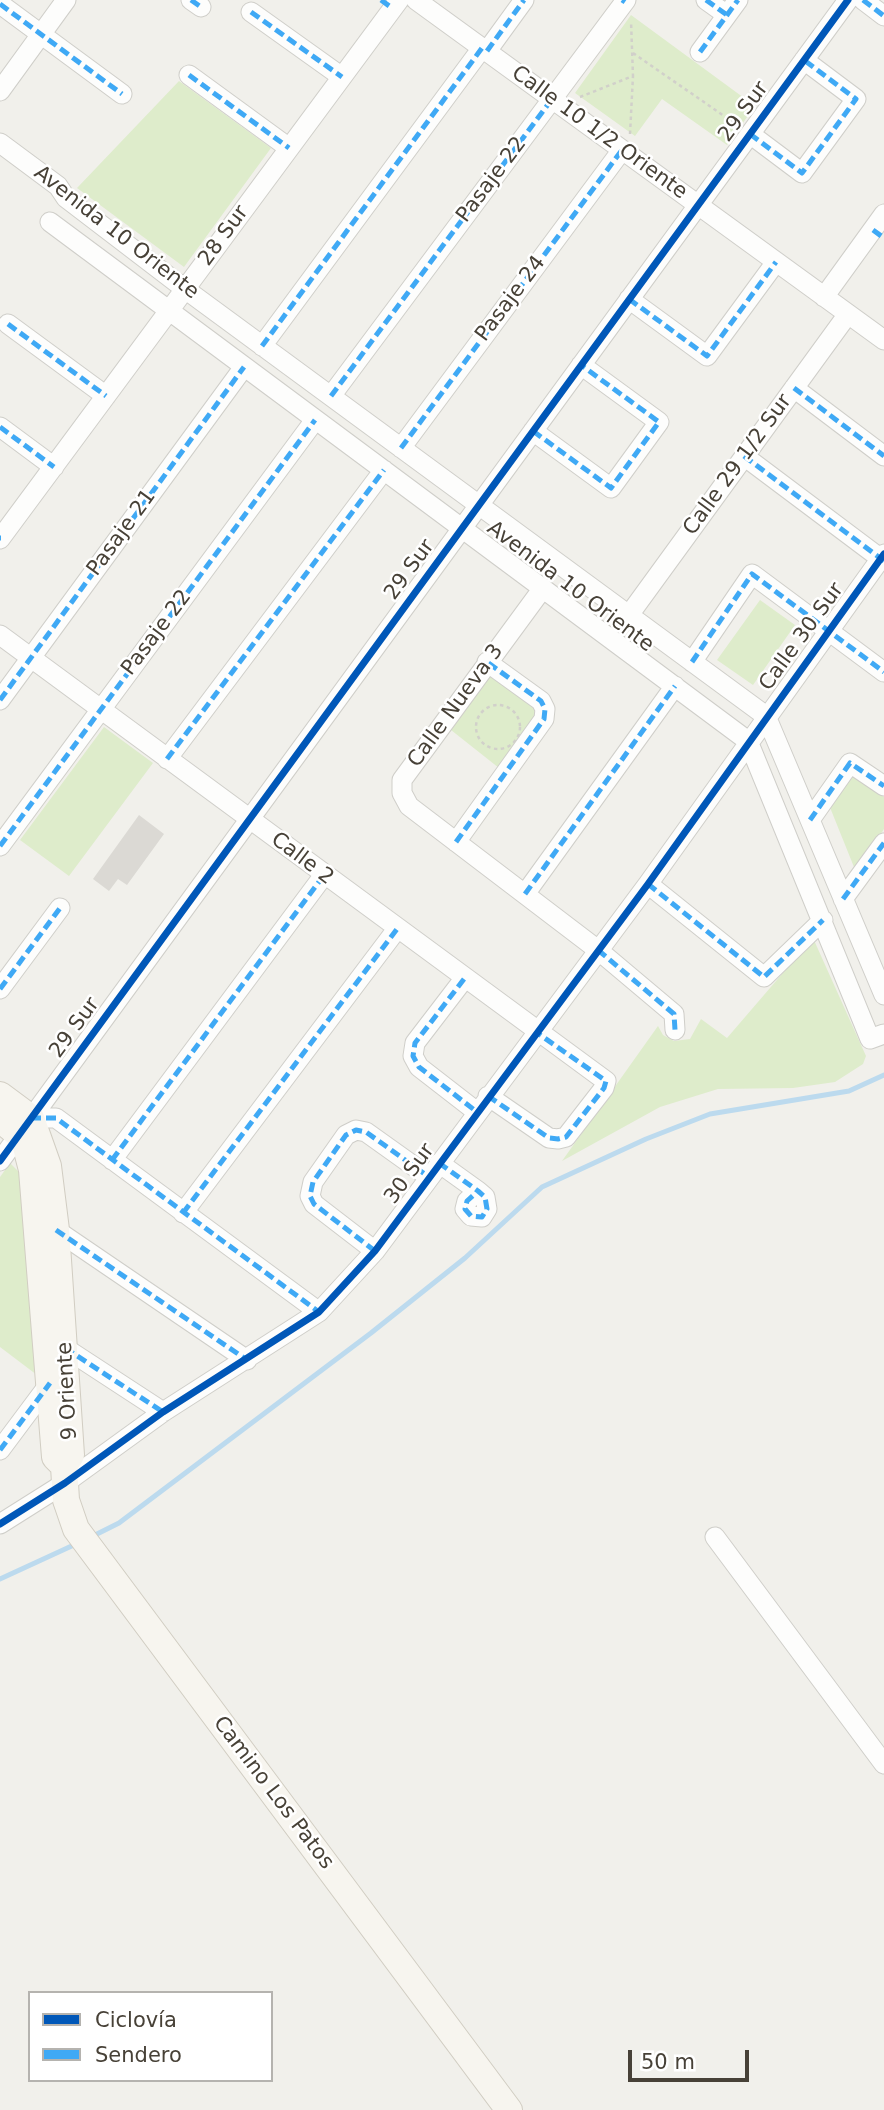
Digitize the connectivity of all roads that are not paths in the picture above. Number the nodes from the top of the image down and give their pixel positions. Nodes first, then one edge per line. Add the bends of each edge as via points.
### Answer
1 (66, 0) edge
2 (416, 0) edge
3 (524, 0) edge
4 (706, 0) edge
5 (848, 0) edge
6 (863, 0) edge
7 (624, 1) edge
8 (391, 3) edge
9 (0, 4) edge
10 (732, 8) edge
11 (251, 12) dead end
12 (884, 16) edge
13 (41, 34) junction
14 (485, 50) junction
15 (700, 52) dead end
16 (804, 60) junction
17 (189, 75) dead end
18 (342, 77) junction
19 (0, 91) edge
20 (122, 94) dead end
21 (556, 102) junction
22 (750, 134) junction
23 (0, 142) edge
24 (289, 148) junction
25 (626, 152) junction
26 (698, 205) junction
27 (50, 222) dead end
28 (880, 227) edge
29 (776, 262) junction
30 (185, 289) junction
31 (824, 297) junction
32 (629, 299) junction
33 (169, 311) junction
34 (848, 314) junction
35 (8, 324) dead end
36 (884, 340) edge
37 (262, 345) junction
38 (581, 365) junction
39 (244, 367) junction
40 (794, 388) junction
41 (106, 396) junction
42 (331, 396) junction
43 (315, 420) junction
44 (0, 427) edge
45 (533, 431) junction
46 (401, 448) junction
47 (744, 456) junction
48 (884, 456) edge
49 (54, 467) junction
50 (384, 470) junction
51 (479, 505) junction
52 (462, 528) junction
53 (0, 538) edge
54 (883, 558) edge
55 (543, 588) junction
56 (629, 615) junction
57 (828, 631) junction
58 (0, 635) edge
59 (31, 658) junction
60 (487, 662) junction
61 (692, 662) junction
62 (884, 673) edge
63 (675, 686) junction
64 (0, 700) edge
65 (100, 709) junction
66 (766, 716) junction
67 (748, 741) junction
68 (167, 759) junction
69 (884, 786) edge
70 (249, 820) junction
71 (810, 820) junction
72 (456, 842) junction
73 (884, 843) edge
74 (0, 846) edge
75 (324, 875) junction
76 (648, 884) junction
77 (525, 894) junction
78 (843, 899) junction
79 (60, 908) dead end
80 (823, 920) junction
81 (397, 929) junction
82 (598, 950) junction
83 (464, 979) junction
84 (0, 989) edge
85 (883, 991) edge
86 (852, 994) junction
87 (675, 1030) dead end
88 (536, 1032) junction
89 (884, 1034) edge
90 (0, 1095) edge
91 (483, 1104) junction
92 (17, 1123) edge
93 (112, 1160) junction
94 (0, 1161) edge
95 (434, 1170) junction
96 (478, 1191) dead end
97 (183, 1213) junction
98 (56, 1230) junction
99 (375, 1251) junction
100 (319, 1312) junction
101 (65, 1348) junction
102 (247, 1360) junction
103 (50, 1383) junction
104 (163, 1412) junction
105 (0, 1450) edge
106 (64, 1475) junction
107 (0, 1524) edge
108 (715, 1537) dead end
109 (884, 1763) edge
110 (509, 2110) edge

1 - 13 street
2 - 14 street, Calle 10 1/2 Oriente
3 - 14 street
4 - 10 street
5 - 16 street, 29 Sur
6 - 12 street
7 - 21 street, Pasaje 22
8 - 18 street, 28 Sur
9 - 13 street
10 - 15 street
11 - 18 street
13 - 19 street
13 - 20 street
14 - 21 street, Calle 10 1/2 Oriente
14 - 37 street
16 - 22 street, 29 Sur
16 - 22 street via 856,99 802,173
17 - 24 street
18 - 24 street, 28 Sur
21 - 25 street, Calle 10 1/2 Oriente
21 - 42 street, Pasaje 22
22 - 26 street, 29 Sur
23 - 30 street, Avenida 10 Oriente
24 - 30 street, 28 Sur
25 - 26 street, Calle 10 1/2 Oriente
25 - 46 street, Pasaje 24
26 - 29 street, Calle 10 1/2 Oriente
26 - 32 street, 29 Sur
27 - 33 street, Avenida 10 Oriente
28 - 31 street
29 - 31 street, Calle 10 1/2 Oriente
29 - 32 street via 707,356
30 - 33 street, 28 Sur
30 - 37 street, Avenida 10 Oriente
31 - 34 street, Calle 10 1/2 Oriente
32 - 38 street, 29 Sur
33 - 39 street, Avenida 10 Oriente
33 - 41 street, 28 Sur
34 - 36 street, Calle 10 1/2 Oriente
34 - 40 street, Calle 29 1/2 Sur
35 - 41 street
37 - 42 street, Avenida 10 Oriente
38 - 45 street, 29 Sur
38 - 45 street via 659,422 611,488
39 - 43 street, Avenida 10 Oriente
39 - 59 street, Pasaje 21
40 - 47 street, Calle 29 1/2 Sur
40 - 48 street
41 - 49 street, 28 Sur
42 - 46 street, Avenida 10 Oriente
43 - 50 street, Avenida 10 Oriente
43 - 65 street, Pasaje 22
44 - 49 street
45 - 51 street, 29 Sur
46 - 51 street, Avenida 10 Oriente
47 - 54 street
47 - 56 street, Calle 29 1/2 Sur
49 - 53 street, 28 Sur
50 - 52 street, Avenida 10 Oriente
50 - 68 street
51 - 52 street, 29 Sur
51 - 56 street, Avenida 10 Oriente
52 - 55 street, Avenida 10 Oriente
52 - 70 street, 29 Sur
54 - 57 street, Calle 30 Sur
55 - 60 street, Calle Nueva 3
55 - 63 street, Avenida 10 Oriente
56 - 61 street, Avenida 10 Oriente
57 - 61 street via 752,574
57 - 62 street
57 - 66 street, Calle 30 Sur
58 - 59 street, Calle 2
59 - 64 street, Pasaje 21
59 - 65 street, Calle 2
60 - 72 street, Calle Nueva 3 via 402,780 409,806
60 - 72 street via 541,701 544,719
61 - 66 street, Avenida 10 Oriente
63 - 67 street, Avenida 10 Oriente
63 - 77 street
65 - 68 street, Calle 2
65 - 74 street, Pasaje 22
66 - 67 street, Calle 30 Sur
66 - 71 street
67 - 76 street, 30 Sur
67 - 80 street
68 - 70 street, Calle 2
69 - 71 street via 850,763
70 - 75 street, Calle 2
70 - 92 street, 29 Sur
71 - 78 street
72 - 77 street, Calle Nueva 3
73 - 78 street
75 - 81 street, Calle 2
75 - 93 street
76 - 80 street via 764,976
76 - 82 street, 30 Sur
77 - 82 street, Calle Nueva 3
78 - 85 street
79 - 84 street
80 - 86 street
81 - 83 street, Calle 2
81 - 97 street
82 - 87 street, Calle Nueva 3 via 674,1014
82 - 88 street, 30 Sur
83 - 88 street, Calle 2
83 - 91 street via 415,1043 413,1056 419,1067
85 - 86 street
86 - 89 street via 870,1039
88 - 91 street, 30 Sur
88 - 91 street, Calle 2 via 606,1081 604,1088 566,1137 558,1139
90 - 92 street
91 - 95 street, 30 Sur
92 - 93 street via 55,1118
92 - 94 street, 29 Sur
92 - 98 street, 9 Oriente via 48,1166
92 - 103 street, 9 Oriente via 32,1170
93 - 97 street
95 - 96 street
95 - 99 street, 30 Sur
95 - 99 street via 366,1132 346,1135 313,1182 310,1196 314,1204
97 - 100 street
98 - 101 street, 9 Oriente
98 - 102 street
99 - 100 street, 30 Sur
100 - 102 street, 30 Sur
101 - 104 street
101 - 106 street, 9 Oriente via 71,1455
102 - 104 street, 30 Sur
103 - 105 street
103 - 106 street, 9 Oriente via 55,1457
104 - 106 street, 30 Sur
106 - 107 street, 30 Sur
106 - 110 street, Camino Los Patos via 70,1517 81,1535
108 - 109 street

